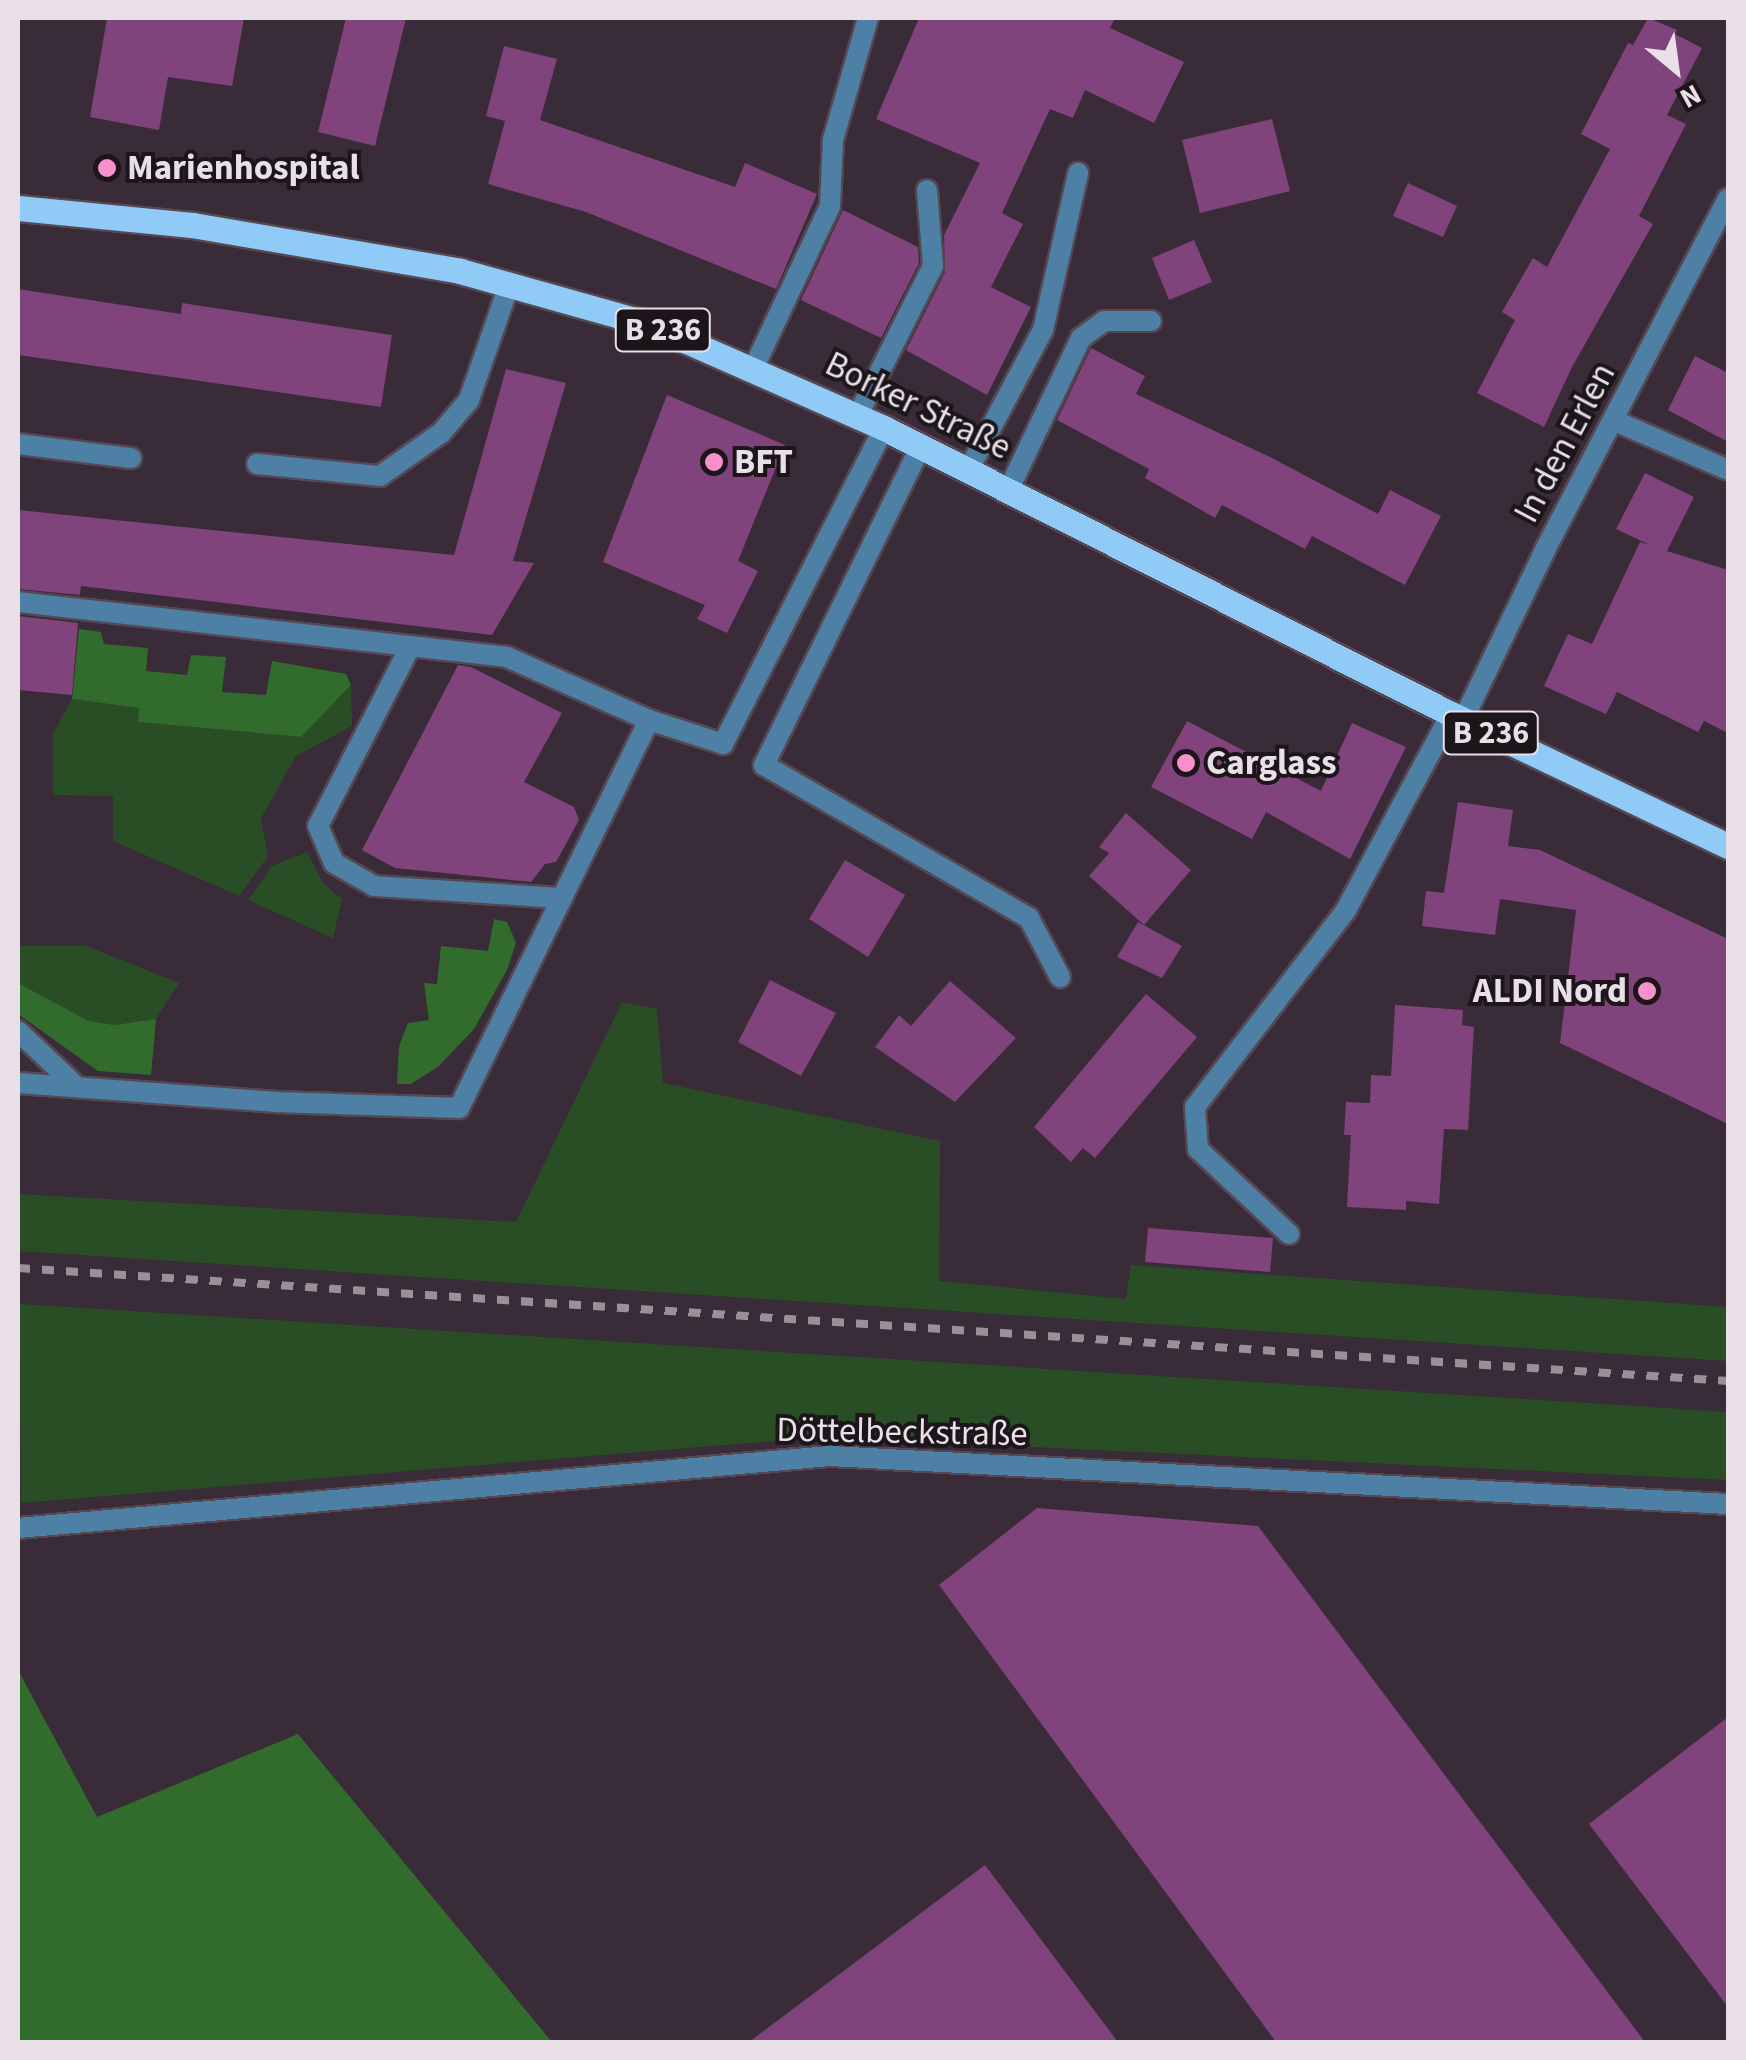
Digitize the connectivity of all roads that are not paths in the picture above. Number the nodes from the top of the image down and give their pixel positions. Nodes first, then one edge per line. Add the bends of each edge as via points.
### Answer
1 (868, 18) edge
2 (1078, 174) dead end
3 (927, 190) dead end
4 (1728, 199) edge
5 (18, 208) edge
6 (508, 285) junction
7 (1151, 321) dead end
8 (754, 367) junction
9 (858, 416) junction
10 (1614, 421) junction
11 (884, 428) junction
12 (18, 444) edge
13 (922, 446) junction
14 (131, 458) dead end
15 (257, 464) dead end
16 (969, 469) junction
17 (1728, 470) edge
18 (1009, 489) junction
19 (18, 602) edge
20 (410, 647) junction
21 (1457, 717) junction
22 (649, 720) junction
23 (1728, 846) edge
24 (562, 898) junction
25 (1060, 977) dead end
26 (18, 1031) edge
27 (18, 1083) edge
28 (77, 1088) junction
29 (1290, 1234) dead end
30 (1728, 1504) edge
31 (18, 1528) edge

1 - 8 street via 833,140 830,206
2 - 16 street via 1043,330
3 - 9 street via 933,266
4 - 10 street, In den Erlen
5 - 6 main road, Borker Straße / B 236 via 192,224
6 - 8 main road, Borker Straße / B 236 via 648,324
6 - 15 street via 469,400 442,433 380,476
7 - 18 street via 1104,322 1081,338
8 - 9 main road, Borker Straße / B 236
9 - 11 main road, Borker Straße / B 236
10 - 17 street
10 - 21 street, In den Erlen
11 - 13 main road, Borker Straße / B 236
11 - 22 street via 723,744
12 - 14 street
13 - 16 main road, Borker Straße / B 236
13 - 25 street via 764,765 1029,918
16 - 18 main road, Borker Straße / B 236
18 - 21 main road, Borker Straße / B 236
19 - 20 street
20 - 22 street via 506,657
20 - 24 street via 318,826 334,863 374,886
21 - 23 main road, Borker Straße / B 236
21 - 29 street, In den Erlen via 1346,910 1196,1107 1198,1149
22 - 24 street
24 - 28 street via 460,1108
26 - 28 street
27 - 28 street
30 - 31 street, Döttelbeckstraße via 830,1456

